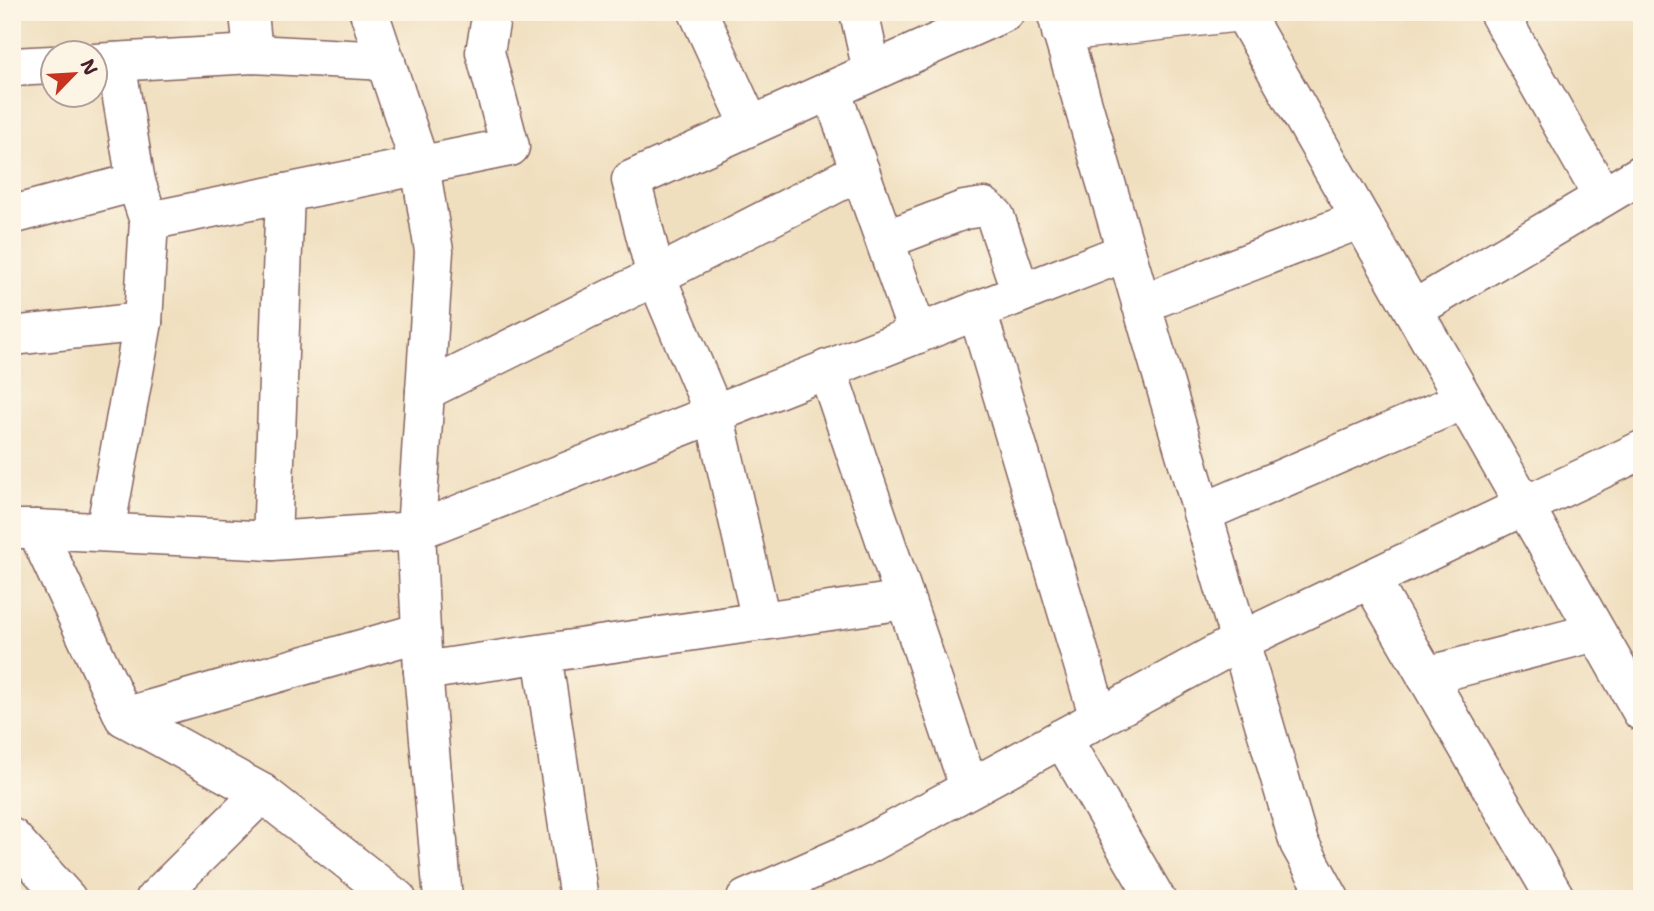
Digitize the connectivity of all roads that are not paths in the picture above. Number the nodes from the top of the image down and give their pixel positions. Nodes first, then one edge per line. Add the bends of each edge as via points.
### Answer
1 (249, 12) edge
2 (369, 12) edge
3 (492, 12) edge
4 (698, 12) edge
5 (859, 12) edge
6 (1005, 12) edge
7 (1242, 12) edge
8 (1498, 12) edge
9 (1058, 22) edge
10 (253, 54) junction
11 (387, 61) junction
12 (108, 62) edge
13 (38, 66) edge
14 (12, 67) edge
15 (872, 71) junction
16 (108, 74) edge
17 (831, 90) junction
18 (750, 125) junction
19 (420, 165) junction
20 (860, 171) junction
21 (1642, 174) edge
22 (136, 182) junction
23 (285, 193) junction
24 (1603, 197) junction
25 (12, 215) edge
26 (1361, 219) junction
27 (149, 222) junction
28 (885, 240) junction
29 (1126, 252) junction
30 (656, 276) junction
31 (1021, 293) junction
32 (1141, 304) junction
33 (977, 310) junction
34 (1413, 310) junction
35 (143, 322) junction
36 (918, 334) junction
37 (12, 336) edge
38 (827, 369) junction
39 (425, 391) junction
40 (1464, 400) junction
41 (715, 413) junction
42 (1642, 450) edge
43 (1524, 506) junction
44 (1202, 513) junction
45 (24, 529) edge
46 (415, 531) junction
47 (105, 532) junction
48 (272, 541) junction
49 (1370, 579) junction
50 (905, 600) junction
51 (761, 621) junction
52 (421, 632) junction
53 (1596, 632) junction
54 (1240, 641) junction
55 (542, 654) junction
56 (423, 671) junction
57 (1426, 676) junction
58 (1642, 712) edge
59 (124, 717) junction
60 (1099, 718) junction
61 (1062, 738) junction
62 (970, 787) junction
63 (262, 793) junction
64 (12, 838) edge
65 (67, 899) edge
66 (155, 899) edge
67 (397, 899) edge
68 (443, 899) edge
69 (579, 899) edge
70 (746, 899) edge
71 (1156, 899) edge
72 (1330, 899) edge
73 (1556, 899) edge

1 - 10 street
2 - 11 street
3 - 19 street via 485,52 510,146
4 - 18 street
5 - 15 street
6 - 15 street
7 - 9 street
7 - 26 street
8 - 24 street
9 - 29 street
10 - 11 street
10 - 12 street
11 - 19 street
13 - 14 street
15 - 17 street
16 - 22 street
17 - 18 street
17 - 20 street
18 - 30 street via 631,180
19 - 23 street
19 - 39 street via 434,251
20 - 28 street
20 - 30 street
21 - 24 street
22 - 25 street
22 - 27 street
23 - 27 street
23 - 48 street
24 - 34 street
26 - 32 street
26 - 34 street
27 - 35 street
28 - 31 street via 984,207 995,216
28 - 36 street
29 - 31 street
29 - 32 street
30 - 39 street
30 - 41 street
31 - 33 street
32 - 44 street
33 - 36 street
33 - 60 street
34 - 40 street
35 - 37 street
35 - 47 street
36 - 38 street
38 - 41 street
38 - 50 street
39 - 46 street
40 - 43 street
40 - 44 street
41 - 46 street
41 - 51 street
42 - 43 street
43 - 49 street
43 - 53 street
44 - 54 street
45 - 47 street
45 - 59 street
46 - 48 street
46 - 52 street
47 - 48 street
49 - 54 street
49 - 57 street
50 - 51 street
50 - 62 street
51 - 55 street
52 - 56 street
52 - 59 street
53 - 57 street
53 - 58 street
54 - 60 street
54 - 72 street via 1298,843
55 - 56 street
55 - 69 street
56 - 68 street
57 - 73 street
59 - 63 street
60 - 61 street
61 - 62 street
61 - 71 street
62 - 70 street via 861,848
63 - 66 street
63 - 67 street
64 - 65 street

